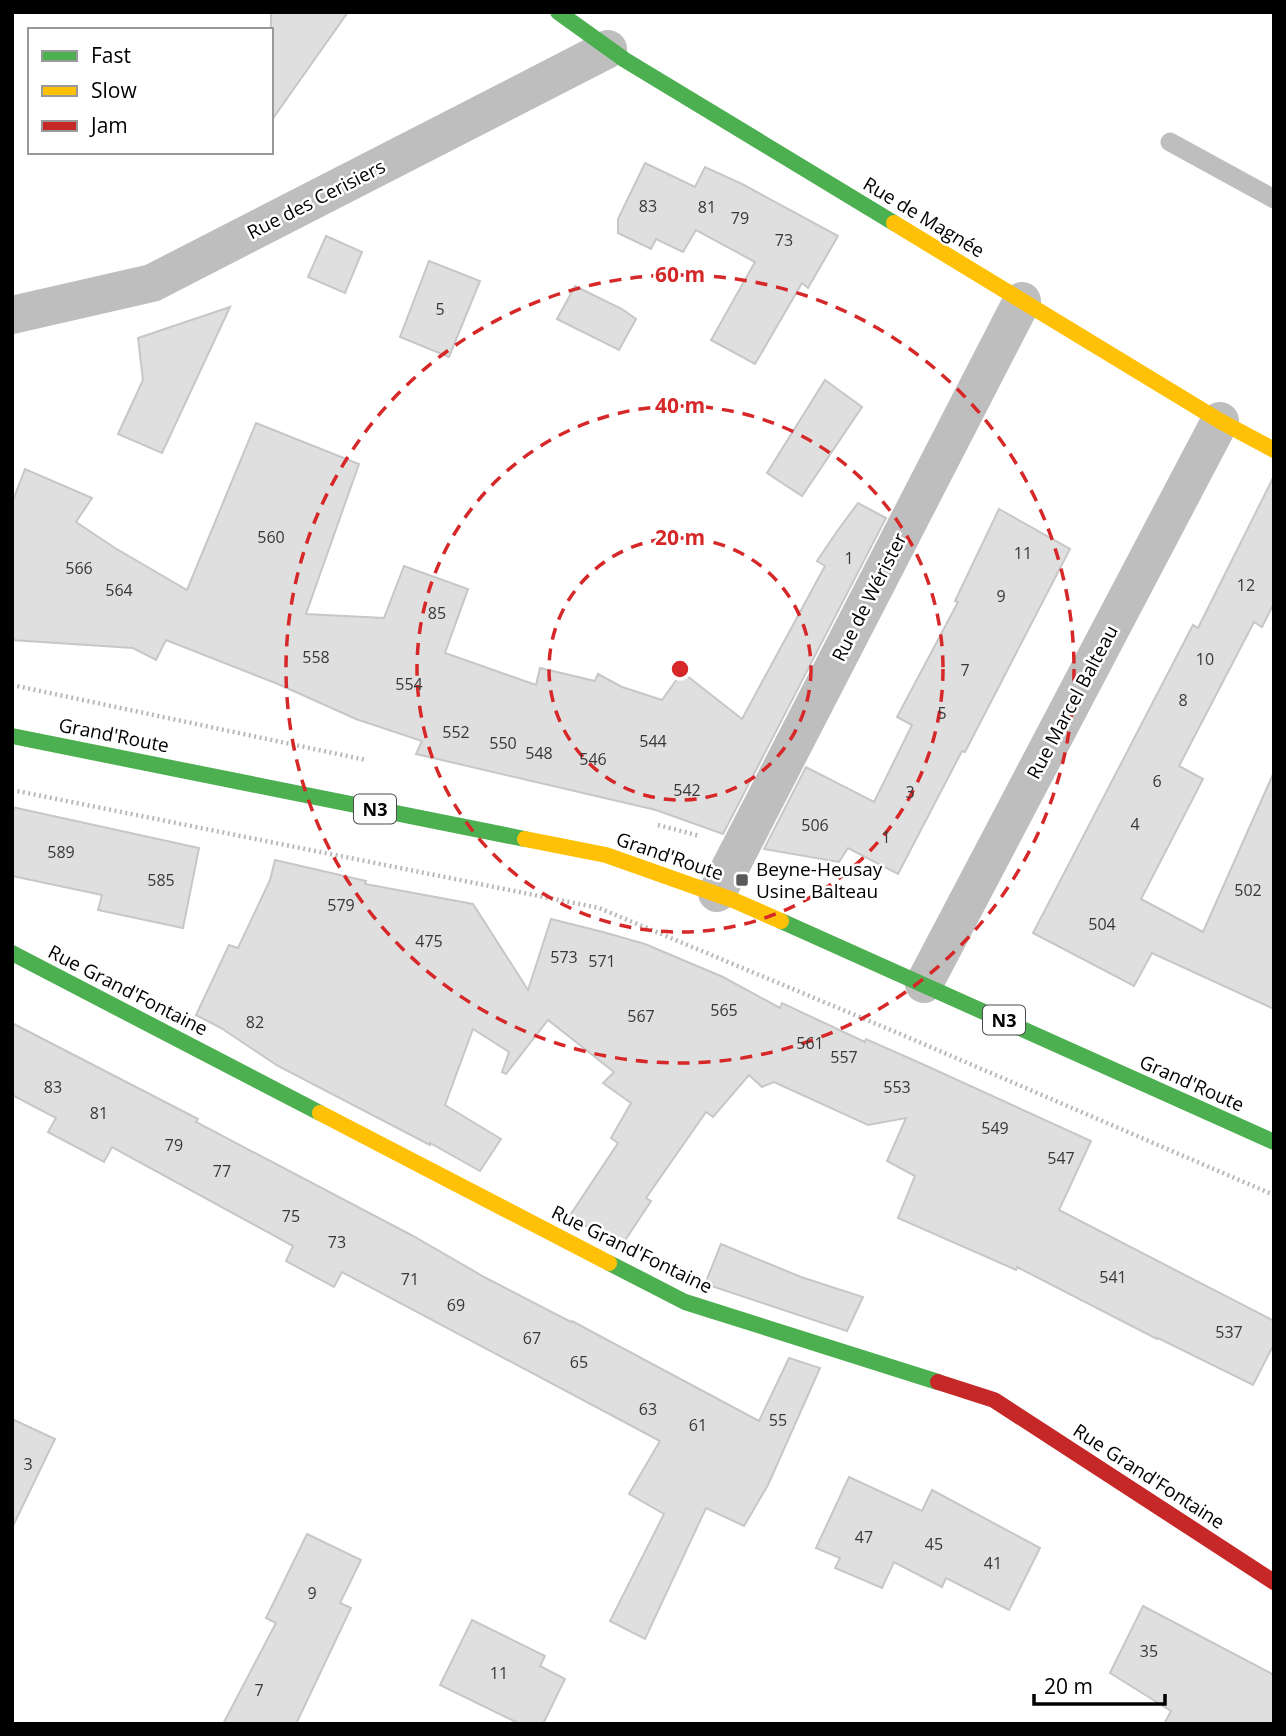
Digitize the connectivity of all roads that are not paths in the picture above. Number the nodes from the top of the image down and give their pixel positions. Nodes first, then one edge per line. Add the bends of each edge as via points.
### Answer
1 (558, 12) edge
2 (608, 49) junction
3 (1170, 142) dead end
4 (1274, 199) edge
5 (1022, 301) junction
6 (12, 315) edge
7 (1220, 421) junction
8 (1274, 450) edge
9 (12, 736) edge
10 (717, 894) junction
11 (12, 953) edge
12 (924, 984) junction
13 (1274, 1142) edge
14 (1274, 1582) edge

1 - 2 street, Rue de Magnée
2 - 5 street, Rue de Magnée
2 - 6 street, Rue des Cerisiers via 152,283
3 - 4 lane
5 - 7 street, Rue de Magnée
5 - 10 street, Rue de Wérister
7 - 8 street, Rue de Magnée
7 - 12 street, Rue Marcel Balteau
9 - 10 street, Grand'Route / N3 via 606,855
10 - 12 street, Grand'Route / N3
11 - 14 street, Rue Grand'Fontaine via 685,1303 994,1400
12 - 13 street, Grand'Route / N3

